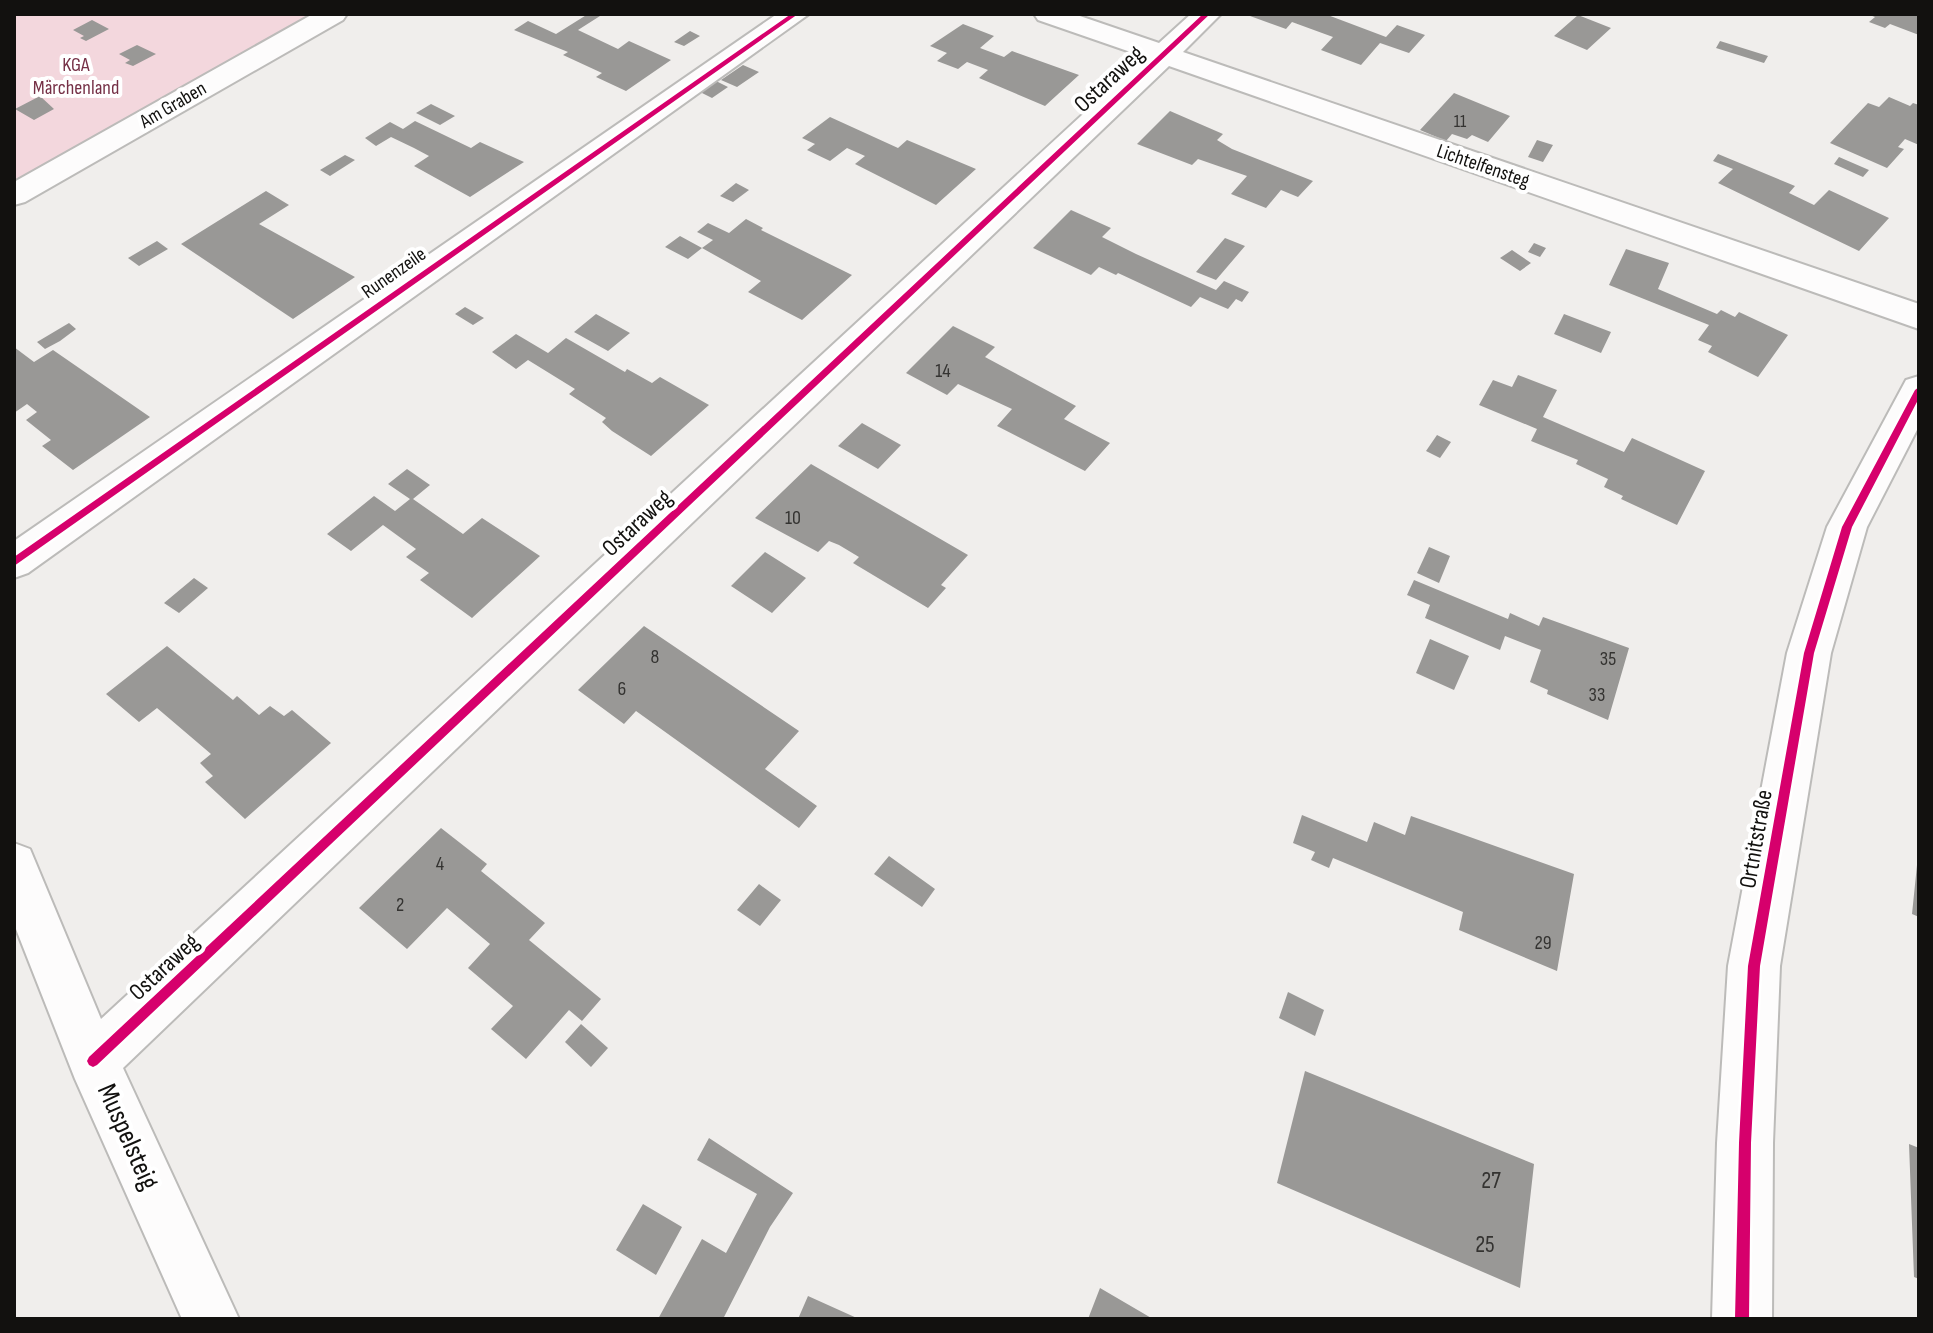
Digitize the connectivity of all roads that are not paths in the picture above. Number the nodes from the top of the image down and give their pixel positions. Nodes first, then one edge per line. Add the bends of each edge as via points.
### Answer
1 (333, 14) edge
2 (795, 14) edge
3 (1048, 14) edge
4 (1207, 14) edge
5 (1164, 55) junction
6 (14, 195) edge
7 (1919, 317) edge
8 (1919, 390) edge
9 (14, 562) edge
10 (14, 865) edge
11 (93, 1061) junction
12 (211, 1319) edge
13 (1742, 1319) edge

1 - 6 street, Am Graben
2 - 9 street, Runenzeile
3 - 5 street, Lichtelfensteg
4 - 5 street, Ostaraweg
5 - 7 street, Lichtelfensteg
5 - 11 street, Ostaraweg
8 - 13 street, Ortnitstraße via 1847,527 1809,653 1754,966
10 - 11 street, Muspelsteig
11 - 12 street, Muspelsteig

